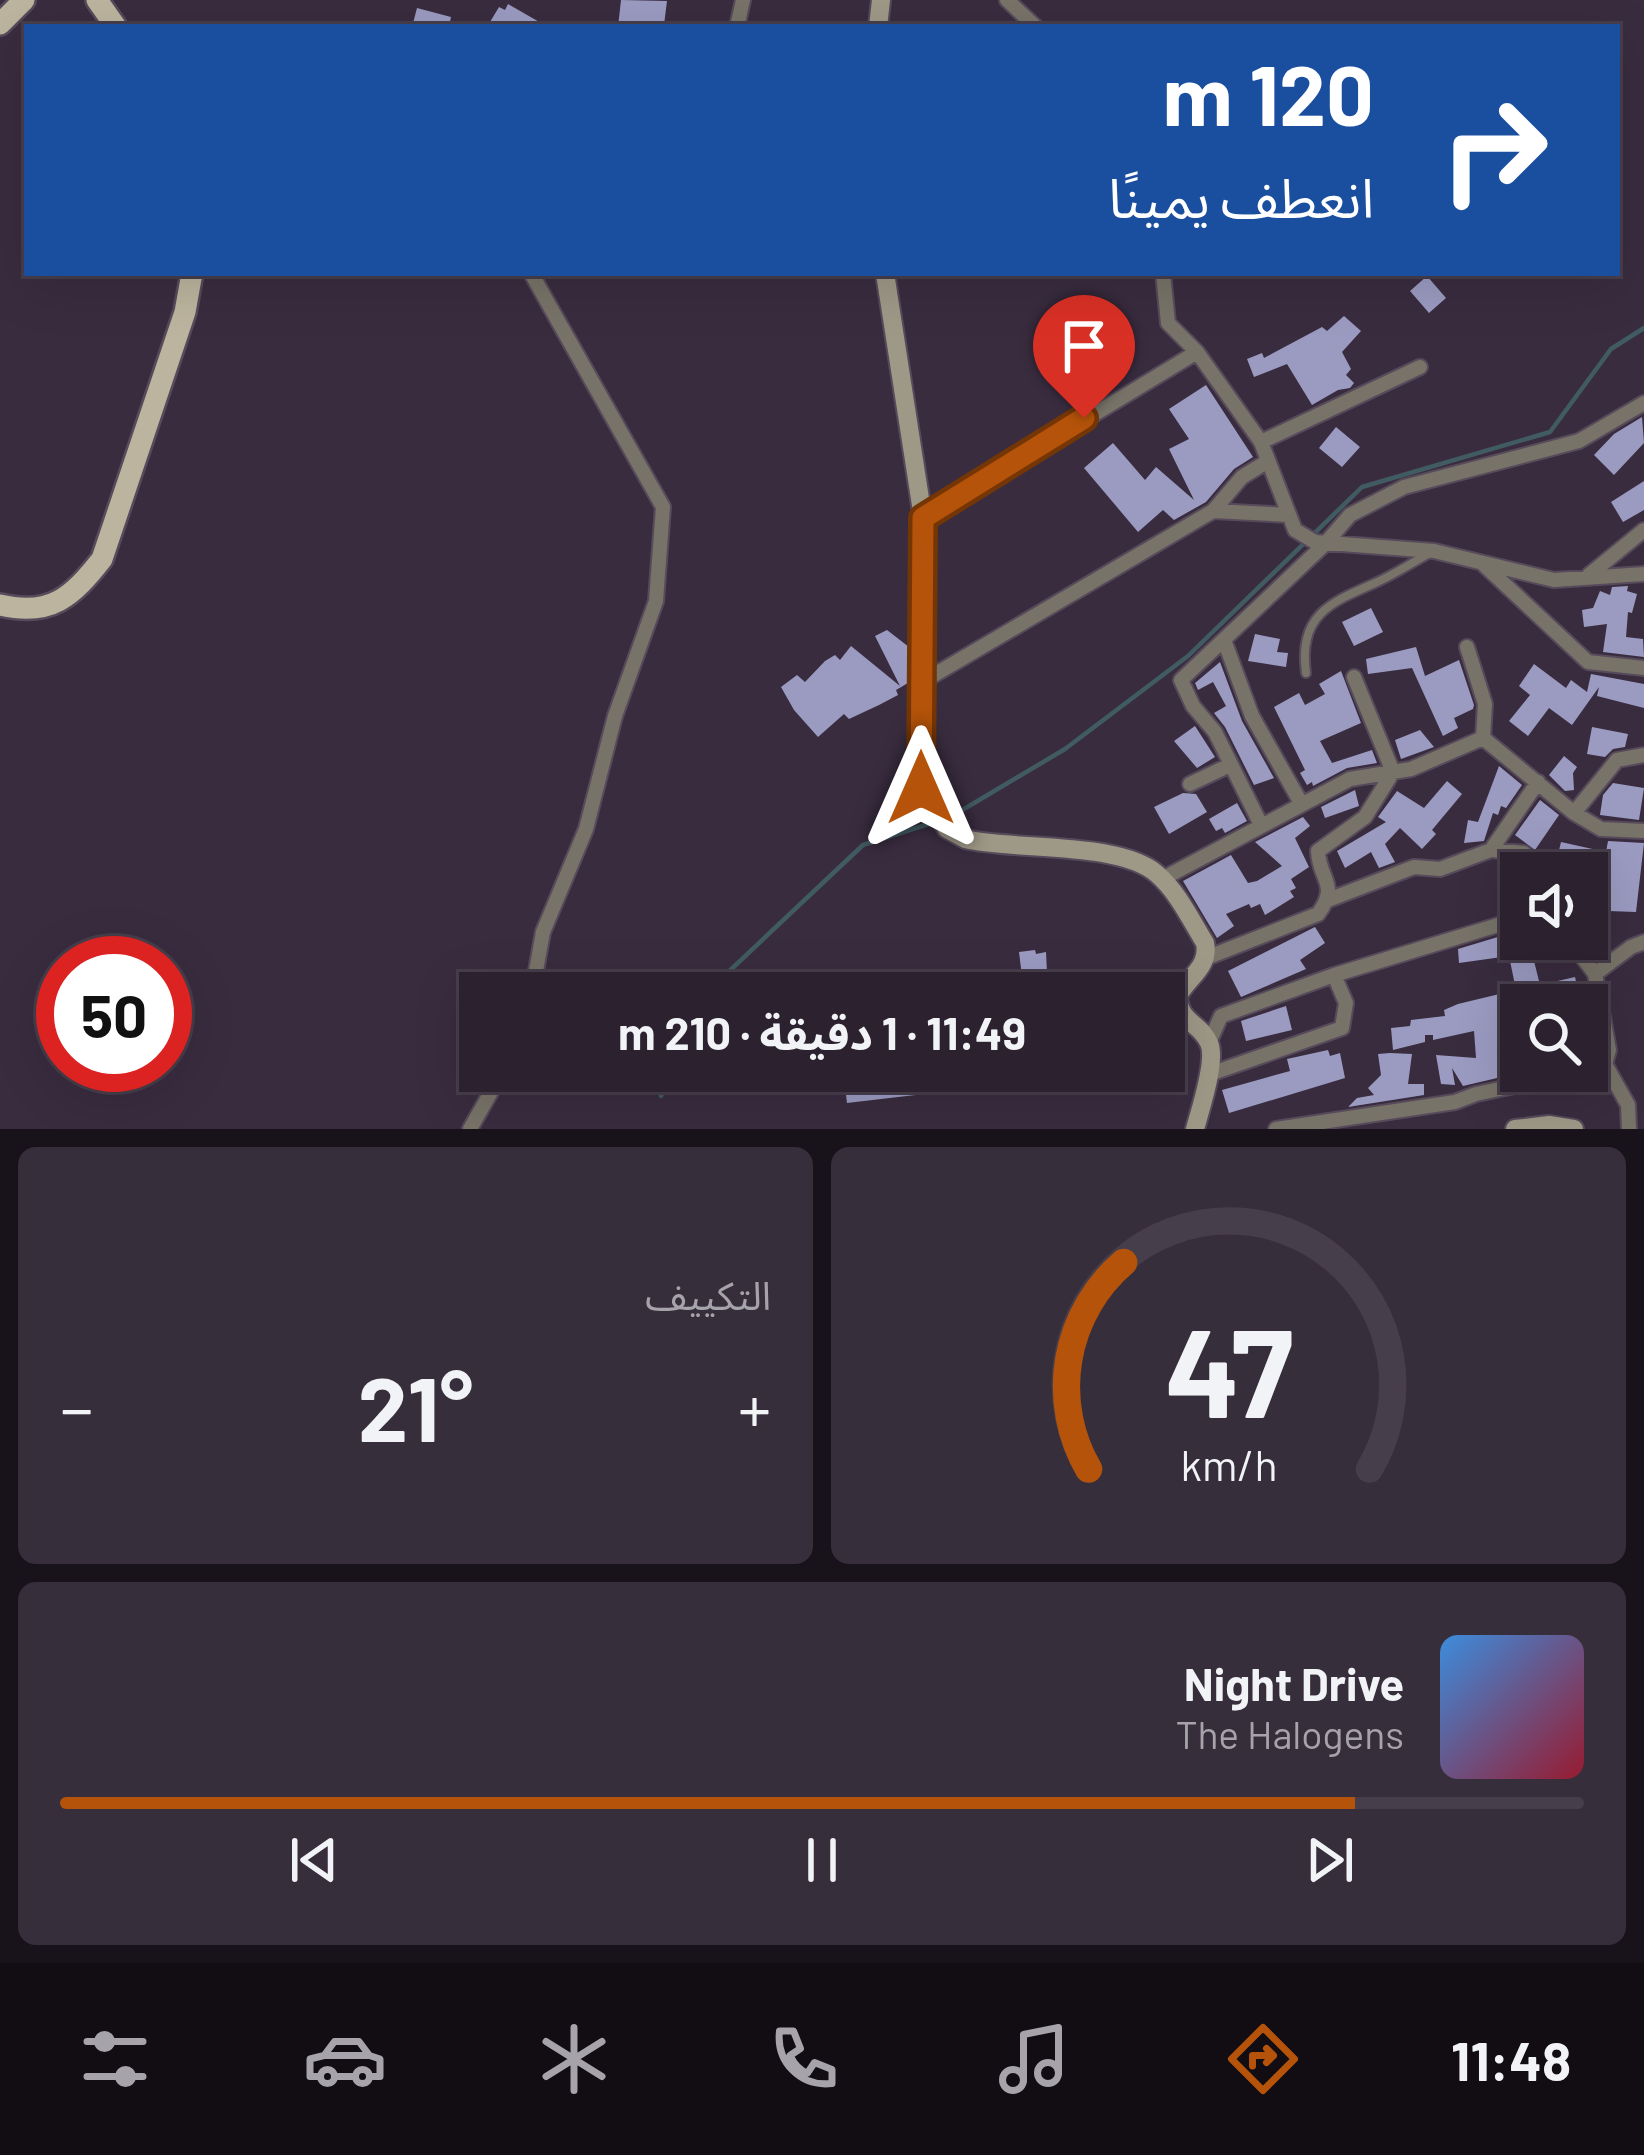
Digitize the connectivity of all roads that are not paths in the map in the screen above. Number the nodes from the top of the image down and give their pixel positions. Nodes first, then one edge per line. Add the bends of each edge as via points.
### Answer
1 (24, 0) edge
2 (1006, 0) edge
3 (0, 24) edge
4 (1033, 24) edge
5 (191, 276) edge
6 (533, 276) edge
7 (885, 276) edge
8 (1162, 276) edge
9 (1197, 352) junction
10 (1420, 367) dead end
11 (1644, 403) edge
12 (1262, 442) junction
13 (1268, 461) junction
14 (1213, 511) junction
15 (923, 518) junction
16 (1292, 523) junction
17 (1644, 530) edge
18 (1320, 543) junction
19 (1434, 551) junction
20 (1482, 563) junction
21 (1589, 574) junction
22 (1644, 574) edge
23 (0, 605) edge
24 (1224, 640) junction
25 (1467, 647) dead end
26 (1644, 668) edge
27 (1306, 673) dead end
28 (1354, 676) dead end
29 (922, 682) junction
30 (1483, 738) junction
31 (1644, 755) edge
32 (1230, 765) junction
33 (1393, 772) junction
34 (1538, 782) junction
35 (1190, 784) dead end
36 (1300, 803) junction
37 (1574, 813) junction
38 (1261, 825) junction
39 (1644, 831) edge
40 (1491, 850) junction
41 (1508, 852) edge
42 (1162, 879) junction
43 (1328, 900) junction
44 (1500, 924) edge
45 (1644, 942) edge
46 (1206, 958) junction
47 (1585, 960) edge
48 (536, 972) edge
49 (1595, 974) junction
50 (1334, 975) junction
51 (1597, 984) edge
52 (1209, 1043) junction
53 (1608, 1069) edge
54 (1208, 1075) junction
55 (1500, 1089) edge
56 (491, 1092) edge
57 (1644, 1100) edge
58 (1628, 1105) junction
59 (470, 1129) edge
60 (1195, 1129) edge
61 (1276, 1129) edge
62 (1515, 1129) edge
63 (1574, 1129) edge
64 (1628, 1129) edge

1 - 3 main road
2 - 4 street
5 - 23 main road via 102,560 56,604
6 - 48 street via 663,508 656,601
7 - 15 main road
8 - 9 street via 1168,323
9 - 12 street
9 - 15 street
10 - 12 street
11 - 18 street via 1579,441 1404,487 1350,515
12 - 13 street
13 - 14 street
13 - 16 street
14 - 16 street
14 - 29 street
15 - 29 main road
16 - 18 street
17 - 21 street
18 - 19 street
18 - 24 street
19 - 20 street
19 - 27 lane via 1319,614 1302,648
20 - 21 street via 1554,580
20 - 26 street via 1588,662
21 - 22 street
24 - 32 street via 1181,680
24 - 36 street via 1252,716
25 - 30 street via 1485,704
28 - 33 street
29 - 42 main road via 921,788 947,829 979,842 1133,860
30 - 33 street
30 - 34 street
31 - 37 street via 1617,760
32 - 35 street
32 - 38 street
33 - 36 street via 1350,779
33 - 43 street via 1364,817 1318,851
34 - 37 street
34 - 40 street
36 - 38 street
37 - 39 street via 1601,829
38 - 42 street
40 - 41 street
40 - 43 street via 1440,869 1414,867
42 - 46 main road via 1205,943
43 - 46 street via 1318,914
44 - 50 street
45 - 49 street
46 - 52 main road via 1184,984 1178,1007
47 - 49 street
49 - 51 street
50 - 52 street via 1221,1016
50 - 54 street via 1346,1004 1342,1028
52 - 54 main road
53 - 58 street
54 - 60 main road
55 - 61 street
56 - 59 street
57 - 58 street
58 - 64 street
62 - 63 main road

